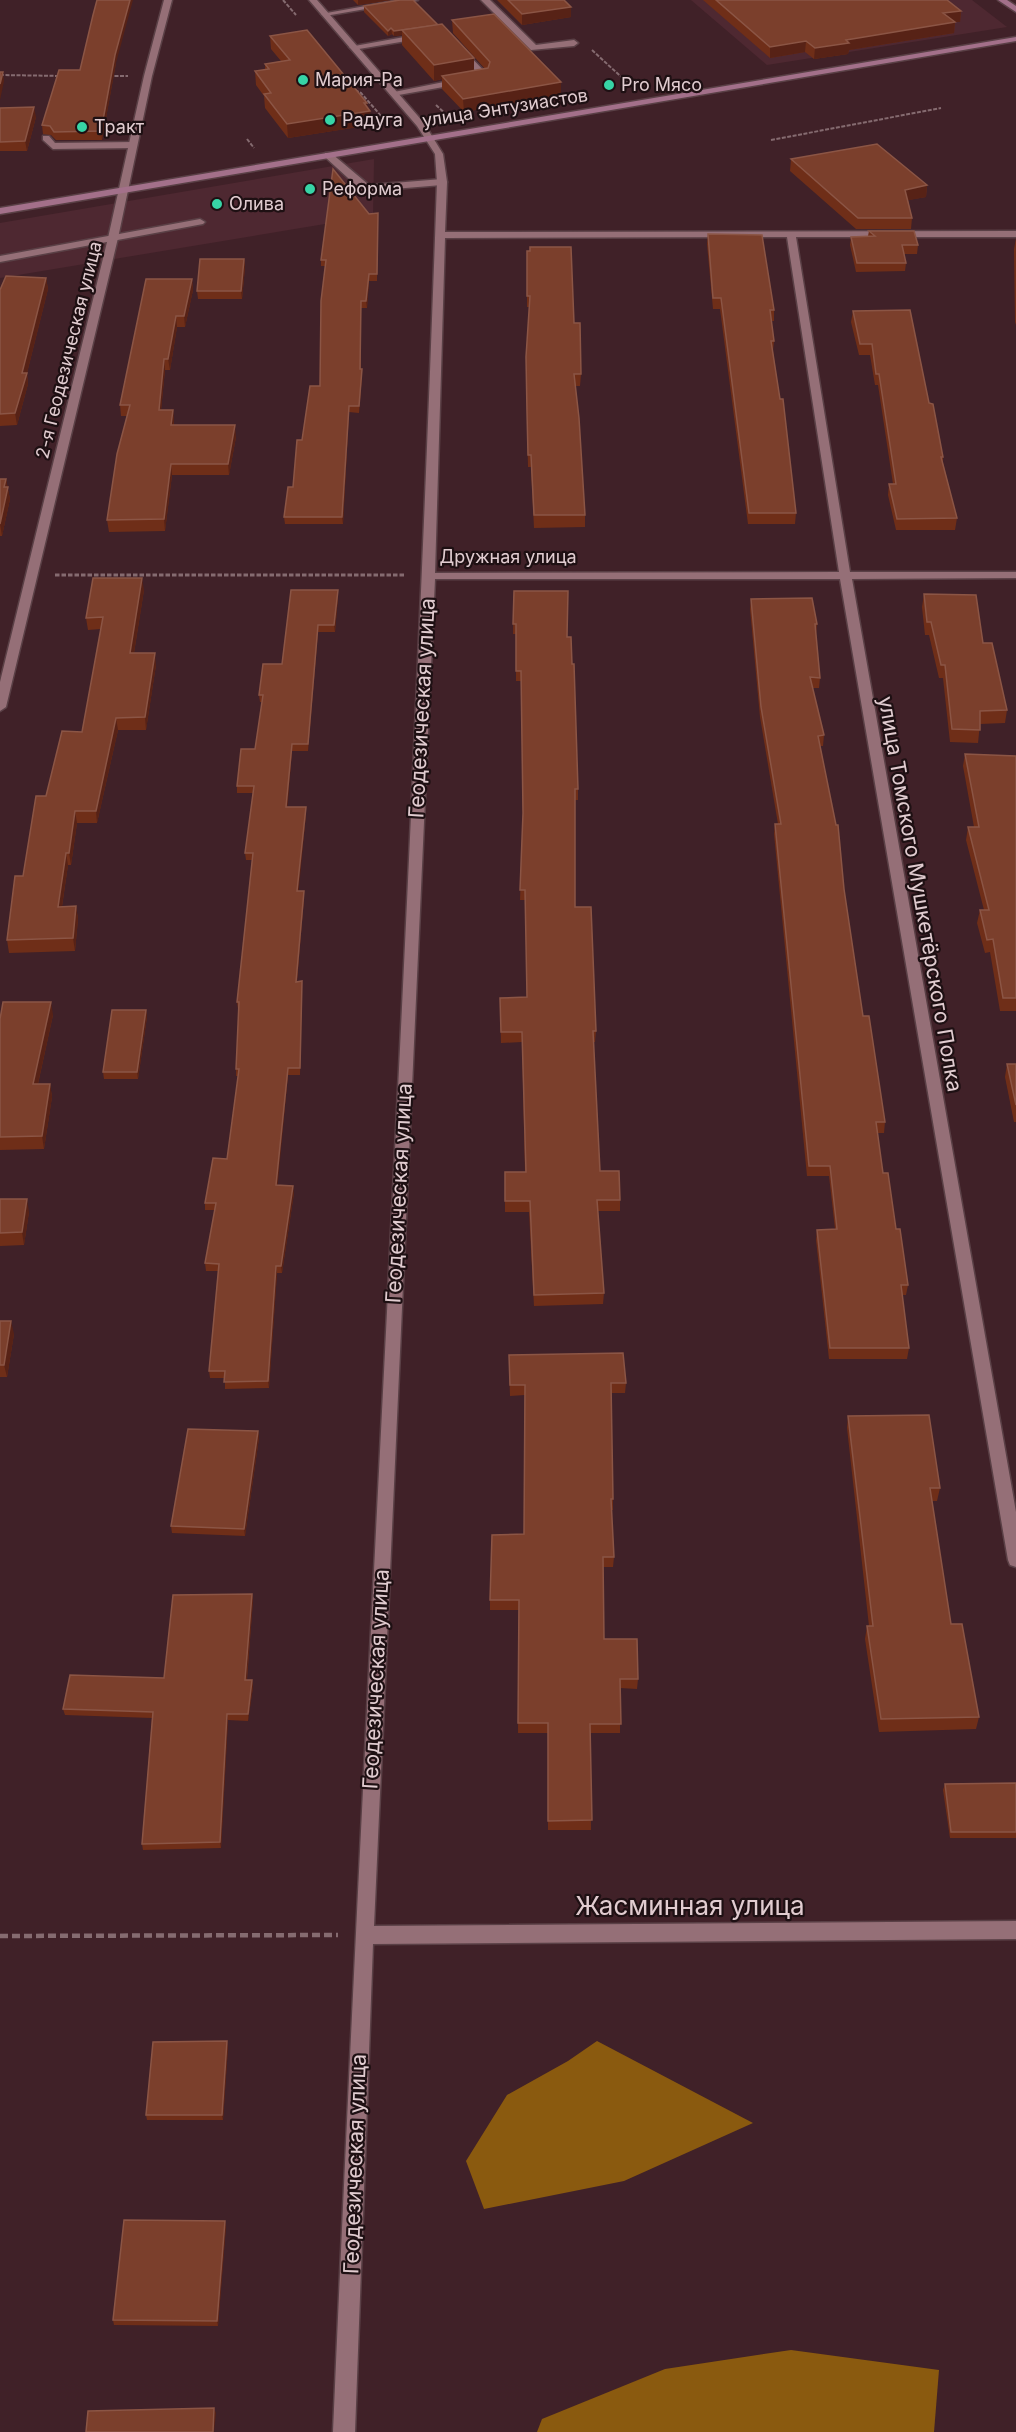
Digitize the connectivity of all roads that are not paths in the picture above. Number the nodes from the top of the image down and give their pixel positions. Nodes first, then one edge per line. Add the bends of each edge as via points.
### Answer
1 (168, 0) edge
2 (313, 0) edge
3 (414, 0) edge
4 (485, 0) edge
5 (1002, 0) edge
6 (1016, 10) edge
7 (325, 14) junction
8 (426, 36) edge
9 (1016, 39) edge
10 (574, 43) road end
11 (456, 44) edge
12 (353, 46) junction
13 (393, 93) junction
14 (46, 138) edge
15 (429, 138) junction
16 (133, 145) junction
17 (328, 155) junction
18 (442, 182) junction
19 (122, 191) junction
20 (0, 211) edge
21 (200, 222) dead end
22 (1016, 234) edge
23 (441, 235) junction
24 (791, 235) junction
25 (113, 238) junction
26 (0, 259) edge
27 (845, 574) junction
28 (1016, 575) edge
29 (429, 576) junction
30 (0, 707) edge
31 (1016, 1560) edge
32 (1016, 1930) edge
33 (364, 1935) junction
34 (344, 2432) edge

1 - 16 street, 2-я Геодезическая улица
2 - 7 street, Геодезическая улица
3 - 7 street
4 - 10 street via 534,48
5 - 6 street
7 - 12 street, Геодезическая улица
8 - 12 street
9 - 15 street, улица Энтузиастов
11 - 13 street via 485,77
12 - 13 street, Геодезическая улица
13 - 15 street, Геодезическая улица
14 - 16 street via 52,146
15 - 17 street, улица Энтузиастов
15 - 18 street, Геодезическая улица via 439,154
16 - 19 street, 2-я Геодезическая улица
17 - 18 street via 369,188
17 - 19 street, улица Энтузиастов
18 - 23 street, Геодезическая улица
19 - 20 street, улица Энтузиастов
19 - 25 street, 2-я Геодезическая улица
21 - 25 street
22 - 24 street
23 - 24 street
23 - 29 street, Геодезическая улица
24 - 27 street, улица Томского Мушкетёрского Полка
25 - 26 street
25 - 30 street, 2-я Геодезическая улица
27 - 28 street, Дружная улица
27 - 29 street, Дружная улица
27 - 31 street, улица Томского Мушкетёрского Полка
29 - 33 street, Геодезическая улица
32 - 33 street, Жасминная улица
33 - 34 street, Геодезическая улица

